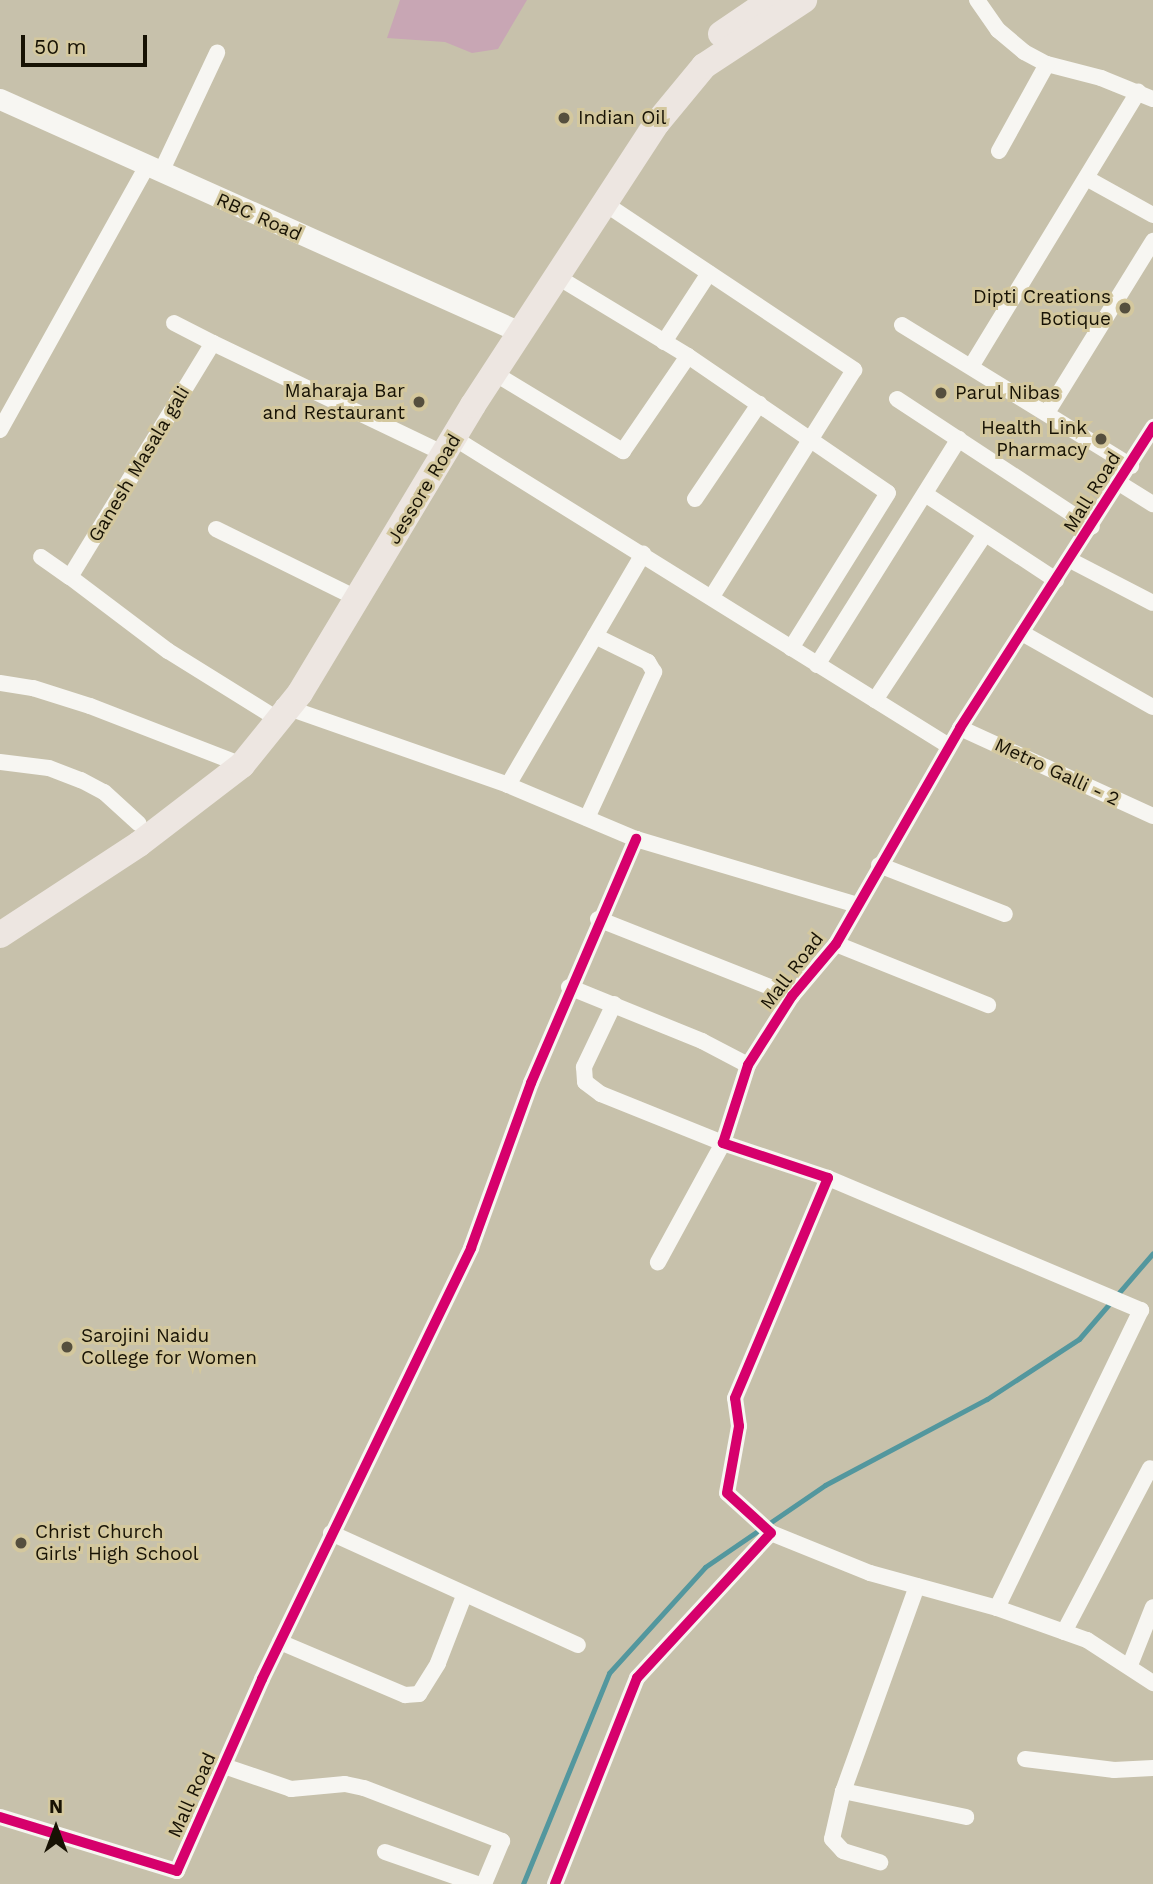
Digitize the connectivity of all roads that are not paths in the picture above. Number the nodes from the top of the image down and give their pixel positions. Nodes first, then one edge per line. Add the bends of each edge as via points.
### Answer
1 (804, 0) edge
2 (976, 0) edge
3 (760, 3) edge
4 (217, 53) dead end
5 (1047, 64) junction
6 (1146, 95) edge
7 (0, 99) edge
8 (999, 151) dead end
9 (154, 169) junction
10 (1088, 179) junction
11 (604, 203) junction
12 (1153, 215) edge
13 (1153, 241) edge
14 (709, 273) junction
15 (556, 276) junction
16 (174, 323) dead end
17 (902, 325) dead end
18 (514, 329) junction
19 (664, 342) junction
20 (213, 343) junction
21 (688, 356) junction
22 (972, 365) junction
23 (494, 373) junction
24 (897, 399) dead end
25 (759, 404) junction
26 (1048, 411) junction
27 (1153, 427) edge
28 (0, 429) edge
29 (959, 439) junction
30 (809, 442) junction
31 (444, 443) junction
32 (1130, 466) junction
33 (1119, 483) junction
34 (925, 494) junction
35 (695, 499) dead end
36 (1153, 504) edge
37 (1091, 527) junction
38 (216, 529) dead end
39 (985, 534) junction
40 (643, 554) junction
41 (41, 557) dead end
42 (1070, 560) junction
43 (70, 577) junction
44 (1056, 580) junction
45 (346, 593) junction
46 (712, 596) junction
47 (1153, 603) edge
48 (1022, 633) junction
49 (595, 636) junction
50 (790, 648) junction
51 (817, 665) junction
52 (0, 683) edge
53 (875, 700) junction
54 (1153, 707) edge
55 (279, 711) junction
56 (960, 728) junction
57 (949, 746) junction
58 (0, 762) edge
59 (237, 763) junction
60 (508, 785) junction
61 (1153, 816) edge
62 (587, 818) junction
63 (139, 824) junction
64 (636, 839) junction
65 (879, 866) junction
66 (857, 905) junction
67 (1005, 914) dead end
68 (0, 915) edge
69 (598, 919) junction
70 (0, 936) edge
71 (836, 944) junction
72 (569, 987) junction
73 (792, 996) junction
74 (614, 1004) junction
75 (988, 1005) dead end
76 (748, 1065) junction
77 (723, 1143) junction
78 (828, 1178) junction
79 (658, 1262) dead end
80 (1147, 1311) edge
81 (1152, 1467) edge
82 (768, 1532) junction
83 (331, 1533) junction
84 (917, 1586) junction
85 (464, 1596) junction
86 (997, 1608) junction
87 (1151, 1618) edge
88 (1064, 1632) junction
89 (280, 1642) junction
90 (578, 1645) dead end
91 (1130, 1665) junction
92 (1153, 1683) edge
93 (1025, 1759) dead end
94 (224, 1766) junction
95 (1153, 1768) edge
96 (843, 1791) junction
97 (0, 1817) edge
98 (966, 1817) dead end
99 (386, 1852) dead end
100 (880, 1862) dead end
101 (477, 1884) edge
102 (484, 1884) edge
103 (555, 1884) edge

1 - 11 main road, Jessore Road via 704,66 657,123
2 - 5 street via 1008,41
3 - 18 main road, Jessore Road via 676,71
4 - 9 street
5 - 6 street
5 - 8 street
6 - 10 street
7 - 9 street, RBC Road
9 - 18 street, RBC Road
9 - 28 street
10 - 12 street
10 - 22 street
11 - 14 street
11 - 15 main road, Jessore Road
13 - 26 street
14 - 19 street
14 - 30 street via 854,370
15 - 18 main road, Jessore Road
15 - 19 street
16 - 20 street
17 - 22 street
18 - 23 main road, Jessore Road
18 - 31 main road, Jessore Road
19 - 21 street
20 - 31 street
20 - 43 street, Ganesh Masala gali
21 - 23 street via 623,451
21 - 25 street
22 - 26 street
23 - 31 main road, Jessore Road
24 - 29 street
25 - 30 street
25 - 35 street
26 - 32 street
27 - 32 street, Mall Road
29 - 34 street
29 - 37 street
30 - 46 street
30 - 50 street via 888,493
31 - 40 street
31 - 45 main road, Jessore Road
31 - 55 main road, Jessore Road
32 - 33 street, Mall Road
33 - 36 street
33 - 37 street, Mall Road
34 - 39 street
34 - 51 street
37 - 42 street, Mall Road
38 - 45 street
39 - 44 street
39 - 53 street
40 - 46 street
40 - 49 street
41 - 43 street
42 - 44 street, Mall Road
42 - 47 street
43 - 55 street via 168,651
44 - 48 street, Mall Road
45 - 55 main road, Jessore Road
46 - 50 street
48 - 54 street
48 - 56 street, Mall Road
49 - 60 street
49 - 62 street via 648,662 654,672
50 - 51 street
51 - 53 street
52 - 59 street via 90,706
53 - 57 street
55 - 59 main road, Jessore Road
55 - 60 street
56 - 57 street, Mall Road
56 - 61 street, Metro Galli - 2
57 - 65 street, Mall Road
58 - 63 street via 49,768 81,780 104,792
59 - 63 main road, Jessore Road
59 - 70 main road, Jessore Road via 139,844
60 - 62 street
62 - 64 street
63 - 68 main road, Jessore Road
64 - 66 street
64 - 69 street, Mall Road
65 - 66 street, Mall Road
65 - 67 street
66 - 71 street, Mall Road
69 - 72 street, Mall Road
69 - 73 street
71 - 73 street, Mall Road
71 - 75 street
72 - 74 street
72 - 83 street, Mall Road via 471,1248
73 - 76 street, Mall Road
74 - 76 street
74 - 77 street via 584,1067 584,1082 601,1094
76 - 77 street, Mall Road
77 - 78 street
77 - 79 street, Mall Road
78 - 80 street via 1123,1305
78 - 82 street via 734,1398 739,1426 727,1485 732,1502
80 - 86 street
81 - 88 street
82 - 84 street
82 - 103 street via 637,1678
83 - 85 street
83 - 89 street, Mall Road
84 - 86 street
84 - 96 street
85 - 89 street via 438,1663 419,1694 405,1695
85 - 90 street
86 - 88 street
87 - 91 street
88 - 91 street
89 - 94 street, Mall Road
91 - 92 street
93 - 95 street via 1114,1770
94 - 97 street, Mall Road via 177,1871
94 - 102 street via 291,1789 345,1784 364,1788 502,1841
96 - 98 street
96 - 100 street via 832,1839 844,1851
99 - 101 street

